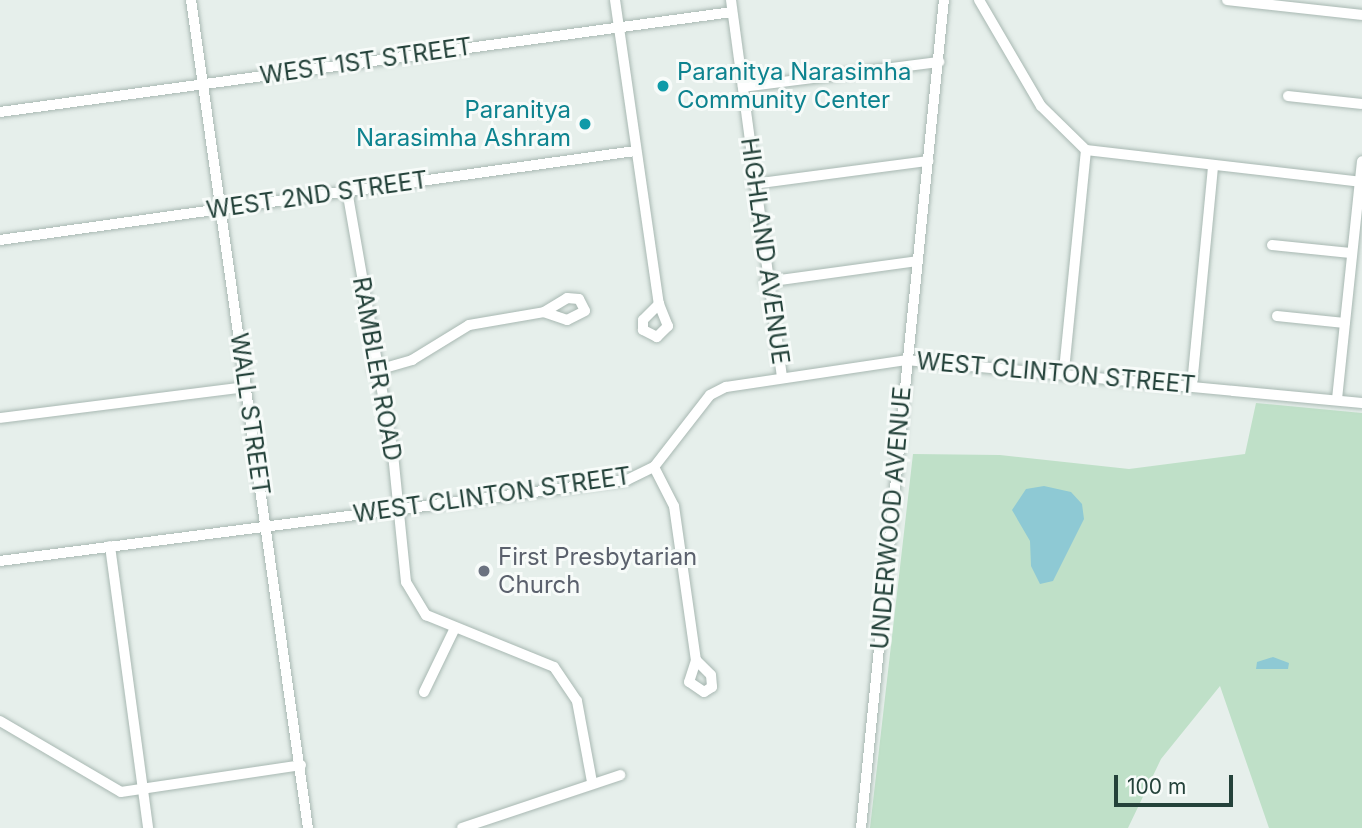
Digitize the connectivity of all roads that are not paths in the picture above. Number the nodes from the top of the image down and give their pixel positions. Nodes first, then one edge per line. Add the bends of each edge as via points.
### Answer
1 (191, 0) edge
2 (615, 0) edge
3 (730, 0) edge
4 (944, 0) edge
5 (979, 0) edge
6 (1227, 0) edge
7 (732, 12) junction
8 (1362, 15) edge
9 (620, 27) junction
10 (939, 62) junction
11 (203, 85) junction
12 (743, 88) junction
13 (1288, 96) dead end
14 (1362, 104) edge
15 (0, 112) edge
16 (635, 150) junction
17 (1086, 150) junction
18 (928, 161) junction
19 (1362, 161) edge
20 (1213, 166) junction
21 (1361, 181) edge
22 (753, 184) junction
23 (347, 190) junction
24 (220, 208) junction
25 (0, 240) edge
26 (1272, 245) dead end
27 (1351, 253) junction
28 (918, 261) junction
29 (765, 282) junction
30 (659, 304) dead end
31 (544, 312) dead end
32 (1277, 316) dead end
33 (1345, 323) junction
34 (906, 360) junction
35 (374, 371) junction
36 (1064, 372) junction
37 (782, 377) junction
38 (1192, 386) junction
39 (247, 387) junction
40 (1337, 400) junction
41 (1362, 403) edge
42 (0, 418) edge
43 (654, 467) junction
44 (400, 507) junction
45 (267, 527) junction
46 (110, 546) junction
47 (0, 561) edge
48 (454, 629) junction
49 (696, 660) dead end
50 (424, 692) dead end
51 (0, 721) edge
52 (300, 765) junction
53 (620, 775) dead end
54 (592, 782) junction
55 (143, 791) junction
56 (148, 828) edge
57 (308, 828) edge
58 (461, 828) edge
59 (861, 828) edge

1 - 11 street, WALL STREET
2 - 9 street
3 - 7 street, HIGHLAND AVENUE
4 - 10 street, UNDERWOOD AVENUE
5 - 17 street via 1041,106
6 - 8 street
7 - 9 street, WEST 1ST STREET
7 - 12 street, HIGHLAND AVENUE
9 - 11 street, WEST 1ST STREET
9 - 16 street
10 - 12 street
10 - 18 street, UNDERWOOD AVENUE
11 - 15 street, WEST 1ST STREET
11 - 24 street, WALL STREET
12 - 22 street, HIGHLAND AVENUE
13 - 14 street
16 - 23 street, WEST 2ND STREET
16 - 30 street
17 - 20 street
17 - 36 street
18 - 22 street
18 - 28 street, UNDERWOOD AVENUE
19 - 21 street
20 - 21 street
20 - 38 street
21 - 27 street
22 - 29 street, HIGHLAND AVENUE
23 - 24 street, WEST 2ND STREET
23 - 35 street, RAMBLER ROAD
24 - 25 street, WEST 2ND STREET
24 - 39 street, WALL STREET
26 - 27 street
27 - 33 street
28 - 29 street
28 - 34 street, UNDERWOOD AVENUE
29 - 37 street, HIGHLAND AVENUE
31 - 35 street via 469,325 411,360
32 - 33 street
33 - 40 street
34 - 36 street, WEST CLINTON STREET
34 - 37 street, WEST CLINTON STREET
34 - 59 street, UNDERWOOD AVENUE
35 - 44 street, RAMBLER ROAD
36 - 38 street, WEST CLINTON STREET
37 - 43 street, WEST CLINTON STREET via 710,395
38 - 40 street, WEST CLINTON STREET
39 - 42 street
39 - 45 street, WALL STREET
40 - 41 street, WEST CLINTON STREET
43 - 44 street, WEST CLINTON STREET via 626,480
43 - 49 street via 674,506
44 - 45 street, WEST CLINTON STREET
44 - 48 street, RAMBLER ROAD via 406,582 426,615
45 - 46 street, WEST CLINTON STREET
45 - 52 street, WALL STREET
46 - 47 street, WEST CLINTON STREET
46 - 55 street
48 - 50 street
48 - 54 street, RAMBLER ROAD via 554,667 577,701
51 - 55 street via 111,789
52 - 55 street
52 - 57 street, WALL STREET
53 - 54 street
54 - 58 street
55 - 56 street

